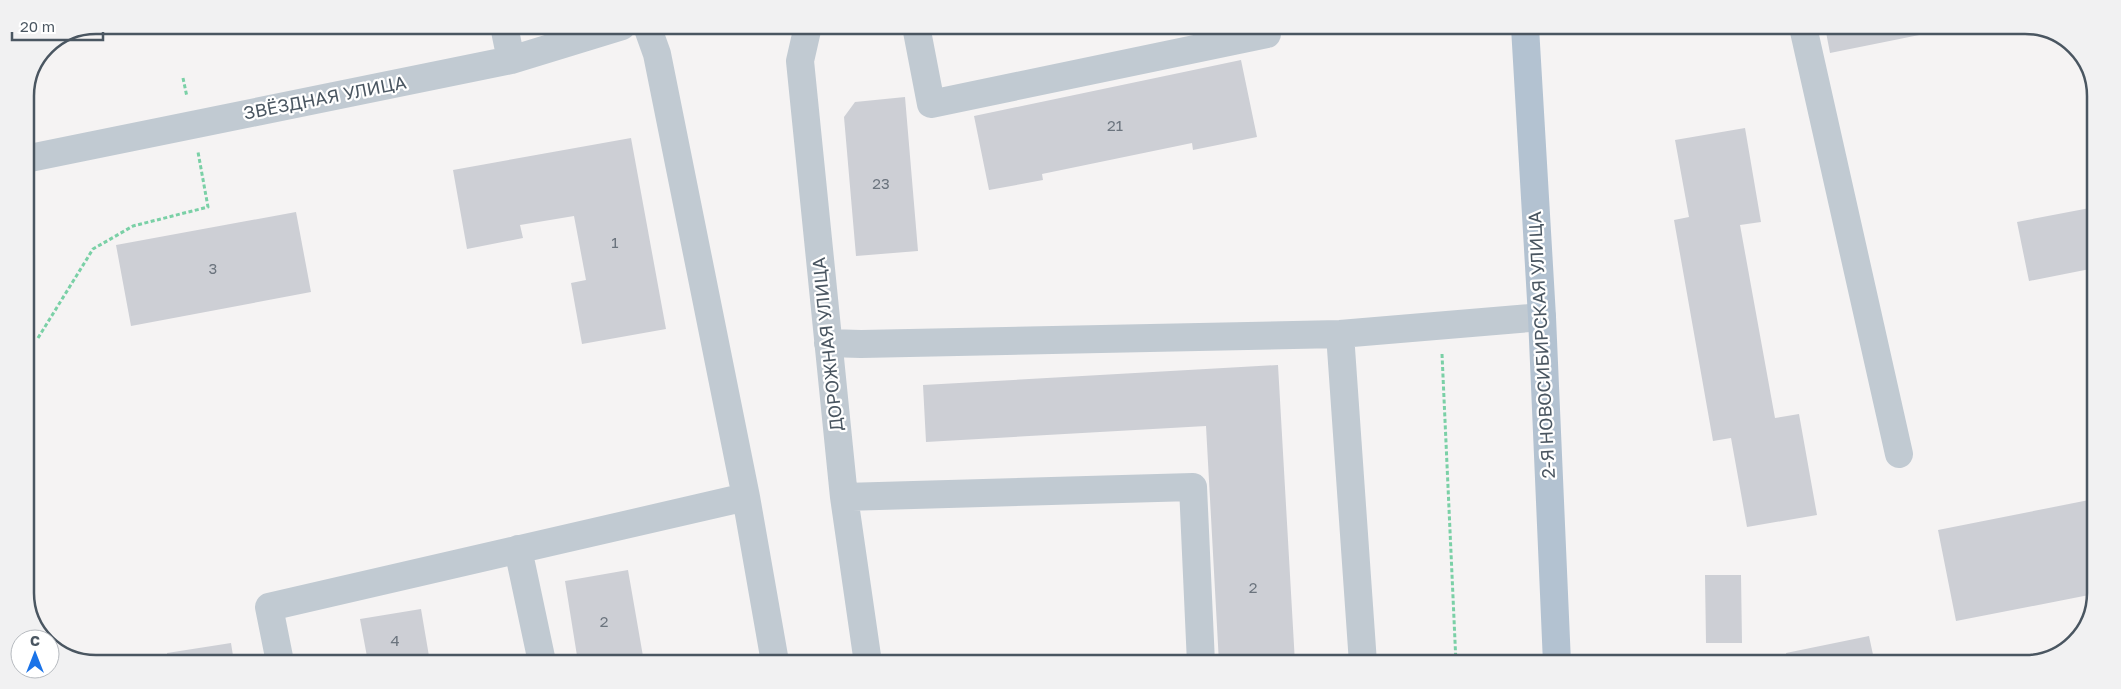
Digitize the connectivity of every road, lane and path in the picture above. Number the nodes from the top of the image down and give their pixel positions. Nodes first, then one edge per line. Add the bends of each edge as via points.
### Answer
1 (506, 34) edge
2 (596, 34) edge
3 (649, 34) edge
4 (806, 34) edge
5 (918, 34) edge
6 (1267, 34) dead end
7 (1525, 34) edge
8 (1805, 34) edge
9 (511, 60) junction
10 (183, 78) dead end
11 (193, 124) junction
12 (34, 158) edge
13 (1542, 317) junction
14 (1440, 326) junction
15 (1340, 334) junction
16 (38, 338) dead end
17 (828, 343) junction
18 (1899, 454) dead end
19 (746, 497) junction
20 (844, 497) junction
21 (518, 548) junction
22 (278, 655) edge
23 (541, 655) edge
24 (774, 655) edge
25 (867, 655) edge
26 (1201, 655) edge
27 (1362, 655) edge
28 (1456, 655) edge
29 (1557, 655) edge

1 - 9 street
2 - 9 street, ЗВЁЗДНАЯ УЛИЦА
3 - 19 street via 657,54
4 - 17 street, ДОРОЖНАЯ УЛИЦА via 800,62
5 - 6 street via 931,104
7 - 13 main road, 2-Я НОВОСИБИРСКАЯ УЛИЦА
8 - 18 street
9 - 11 street, ЗВЁЗДНАЯ УЛИЦА
10 - 11 path
11 - 12 street, ЗВЁЗДНАЯ УЛИЦА
11 - 16 path via 208,208 133,226 93,249
13 - 14 street
13 - 29 main road, 2-Я НОВОСИБИРСКАЯ УЛИЦА
14 - 15 street
14 - 28 path
15 - 17 street
15 - 27 street
17 - 20 street, ДОРОЖНАЯ УЛИЦА
19 - 21 street
19 - 24 street
20 - 25 street, ДОРОЖНАЯ УЛИЦА
20 - 26 street via 1193,487
21 - 22 street via 268,607
21 - 23 street

